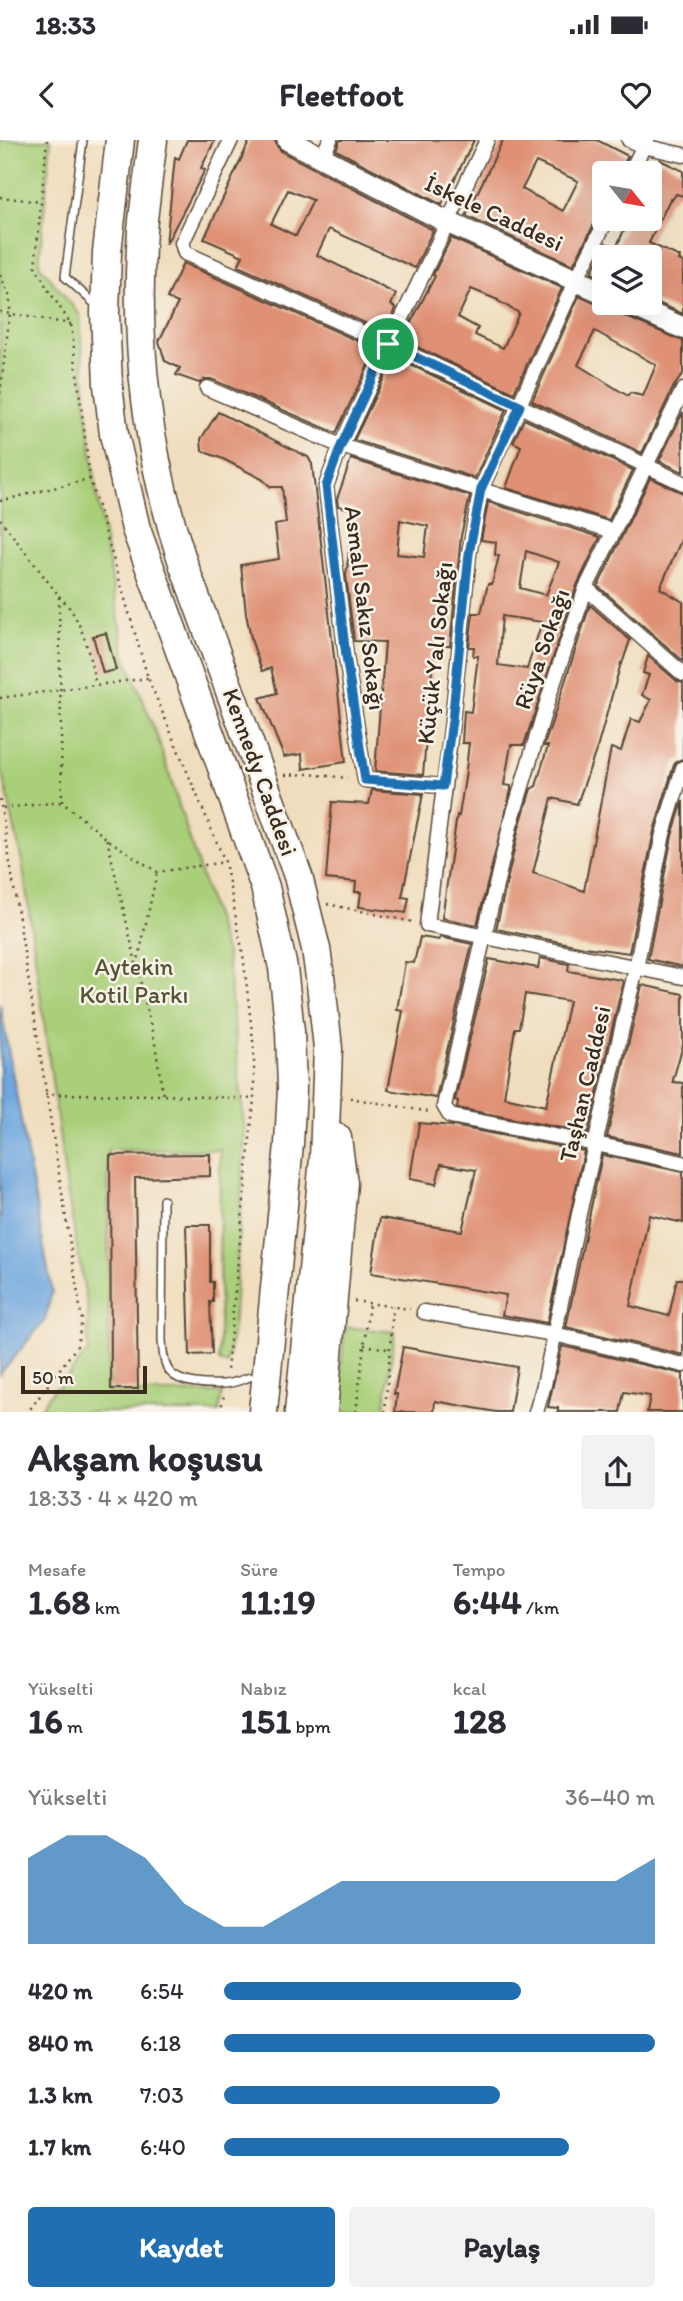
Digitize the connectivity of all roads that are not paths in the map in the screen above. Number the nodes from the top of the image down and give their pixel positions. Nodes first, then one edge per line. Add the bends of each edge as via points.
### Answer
1 (83, 140) edge
2 (120, 140) edge
3 (153, 140) edge
4 (230, 140) edge
5 (288, 140) edge
6 (487, 140) edge
7 (640, 142) edge
8 (326, 148) edge
9 (683, 155) edge
10 (634, 161) edge
11 (447, 222) junction
12 (601, 231) edge
13 (576, 280) junction
14 (592, 287) edge
15 (105, 313) junction
16 (653, 315) edge
17 (683, 328) edge
18 (388, 344) junction
19 (207, 388) dead end
20 (683, 390) edge
21 (520, 406) junction
22 (341, 446) junction
23 (647, 466) junction
24 (683, 483) edge
25 (481, 489) junction
26 (614, 531) junction
27 (586, 588) junction
28 (683, 674) edge
29 (683, 768) edge
30 (443, 786) junction
31 (484, 937) junction
32 (636, 968) junction
33 (683, 977) edge
34 (327, 1095) junction
35 (596, 1144) junction
36 (683, 1163) edge
37 (163, 1200) dead end
38 (280, 1238) junction
39 (424, 1312) road end
40 (554, 1334) junction
41 (683, 1365) edge
42 (238, 1381) junction
43 (246, 1412) edge
44 (262, 1412) edge
45 (299, 1412) edge
46 (323, 1412) edge
47 (536, 1412) edge

1 - 15 lane via 65,277
2 - 15 highway, Kennedy Caddesi
3 - 34 highway, Kennedy Caddesi via 140,292 150,440 174,536 304,900 322,997
4 - 18 street via 182,243 186,253
5 - 8 street, İskele Caddesi
6 - 11 street, Asmalı Sakız Sokağı
7 - 9 street
7 - 10 street
8 - 11 street, İskele Caddesi
11 - 13 street, İskele Caddesi
11 - 18 street, Asmalı Sakız Sokağı
12 - 13 street, Küçük Yalı Sokağı
13 - 14 street, İskele Caddesi
13 - 21 street, Küçük Yalı Sokağı
15 - 38 highway, Kennedy Caddesi via 114,434 136,529 256,858 283,968 292,1088
16 - 17 street
18 - 21 street
18 - 22 street, Asmalı Sakız Sokağı
19 - 22 street
20 - 23 street, Rüya Sokağı
21 - 23 street
21 - 25 street, Küçük Yalı Sokağı
22 - 25 street
22 - 30 street, Asmalı Sakız Sokağı via 326,486 365,780
23 - 24 street
23 - 26 street, Rüya Sokağı
25 - 26 street
25 - 30 street, Küçük Yalı Sokağı via 469,554
26 - 27 street, Rüya Sokağı
27 - 28 street
27 - 31 street, Rüya Sokağı via 510,826
29 - 32 street, Taşhan Caddesi via 663,834
30 - 31 street, Küçük Yalı Sokağı via 427,925
31 - 32 street
31 - 35 street, Rüya Sokağı via 444,1106 450,1116
32 - 33 street
32 - 35 street, Taşhan Caddesi
34 - 45 highway, Kennedy Caddesi
34 - 46 highway via 343,1183
35 - 36 street
35 - 40 street, Taşhan Caddesi
37 - 42 lane via 165,1362 175,1377 199,1383
38 - 42 highway
38 - 44 highway, Kennedy Caddesi
39 - 40 street
40 - 41 street
40 - 47 street, Taşhan Caddesi
42 - 43 highway

